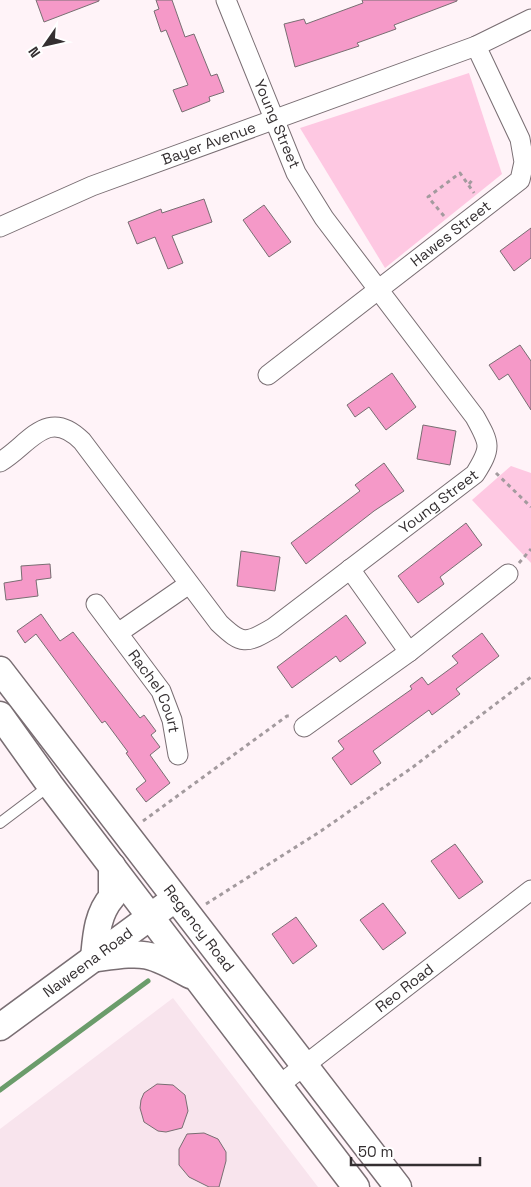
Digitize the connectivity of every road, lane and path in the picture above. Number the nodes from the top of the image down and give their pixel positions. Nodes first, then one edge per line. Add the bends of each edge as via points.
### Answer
1 (226, 0) edge
2 (531, 19) edge
3 (476, 46) junction
4 (273, 119) junction
5 (472, 179) dead end
6 (469, 184) junction
7 (468, 198) dead end
8 (452, 211) dead end
9 (445, 217) junction
10 (443, 224) dead end
11 (0, 227) edge
12 (379, 290) junction
13 (268, 375) dead end
14 (485, 458) junction
15 (0, 462) edge
16 (531, 507) edge
17 (350, 569) junction
18 (508, 574) dead end
19 (189, 584) junction
20 (96, 604) dead end
21 (118, 633) junction
22 (409, 652) junction
23 (0, 670) edge
24 (531, 677) edge
25 (0, 715) edge
26 (308, 724) joint
27 (178, 755) dead end
28 (74, 766) junction
29 (50, 785) junction
30 (0, 823) edge
31 (139, 825) dead end
32 (112, 866) junction
33 (531, 890) edge
34 (175, 898) junction
35 (201, 908) dead end
36 (150, 917) junction
37 (94, 958) junction
38 (197, 979) junction
39 (0, 1027) edge
40 (304, 1064) junction
41 (278, 1086) junction
42 (356, 1187) edge
43 (398, 1187) edge

1 - 4 street, Young Street
2 - 3 street, Bayer Avenue
3 - 4 street, Bayer Avenue
3 - 12 street, Hawes Street via 520,139 524,162 520,180
4 - 11 street, Bayer Avenue via 92,186
4 - 12 street, Young Street via 296,173 324,218
5 - 6 path
6 - 7 path via 475,192
6 - 9 path via 460,173 428,197
8 - 9 path
9 - 10 path
12 - 13 street, Hawes Street
12 - 14 street, Young Street via 476,417 488,440
14 - 16 path via 498,477
14 - 17 street, Young Street via 475,474
15 - 19 street, Young Street via 35,434 56,426 71,430
17 - 19 street, Young Street via 253,640 236,639 219,623
17 - 22 street
18 - 22 street
19 - 21 street, Rachel Court
20 - 21 street, Rachel Court
21 - 27 street, Rachel Court via 168,703
22 - 26 street
23 - 28 main road, Regency Road
24 - 35 path via 413,768
25 - 29 main road, Regency Road
26 - 31 path via 287,716
28 - 29 main road
28 - 34 main road, Regency Road
29 - 30 lane
29 - 32 main road, Regency Road
32 - 36 main road, Regency Road
32 - 37 main road via 112,897 97,928
33 - 40 street, Reo Road
34 - 36 main road, Naweena Road
34 - 40 main road, Regency Road
36 - 37 main road, Naweena Road
36 - 38 main road, Regency Road
37 - 38 main road via 138,953 154,956
37 - 39 main road, Naweena Road
38 - 41 main road, Regency Road
40 - 41 street, Reo Road
40 - 43 main road, Regency Road
41 - 42 main road, Regency Road

